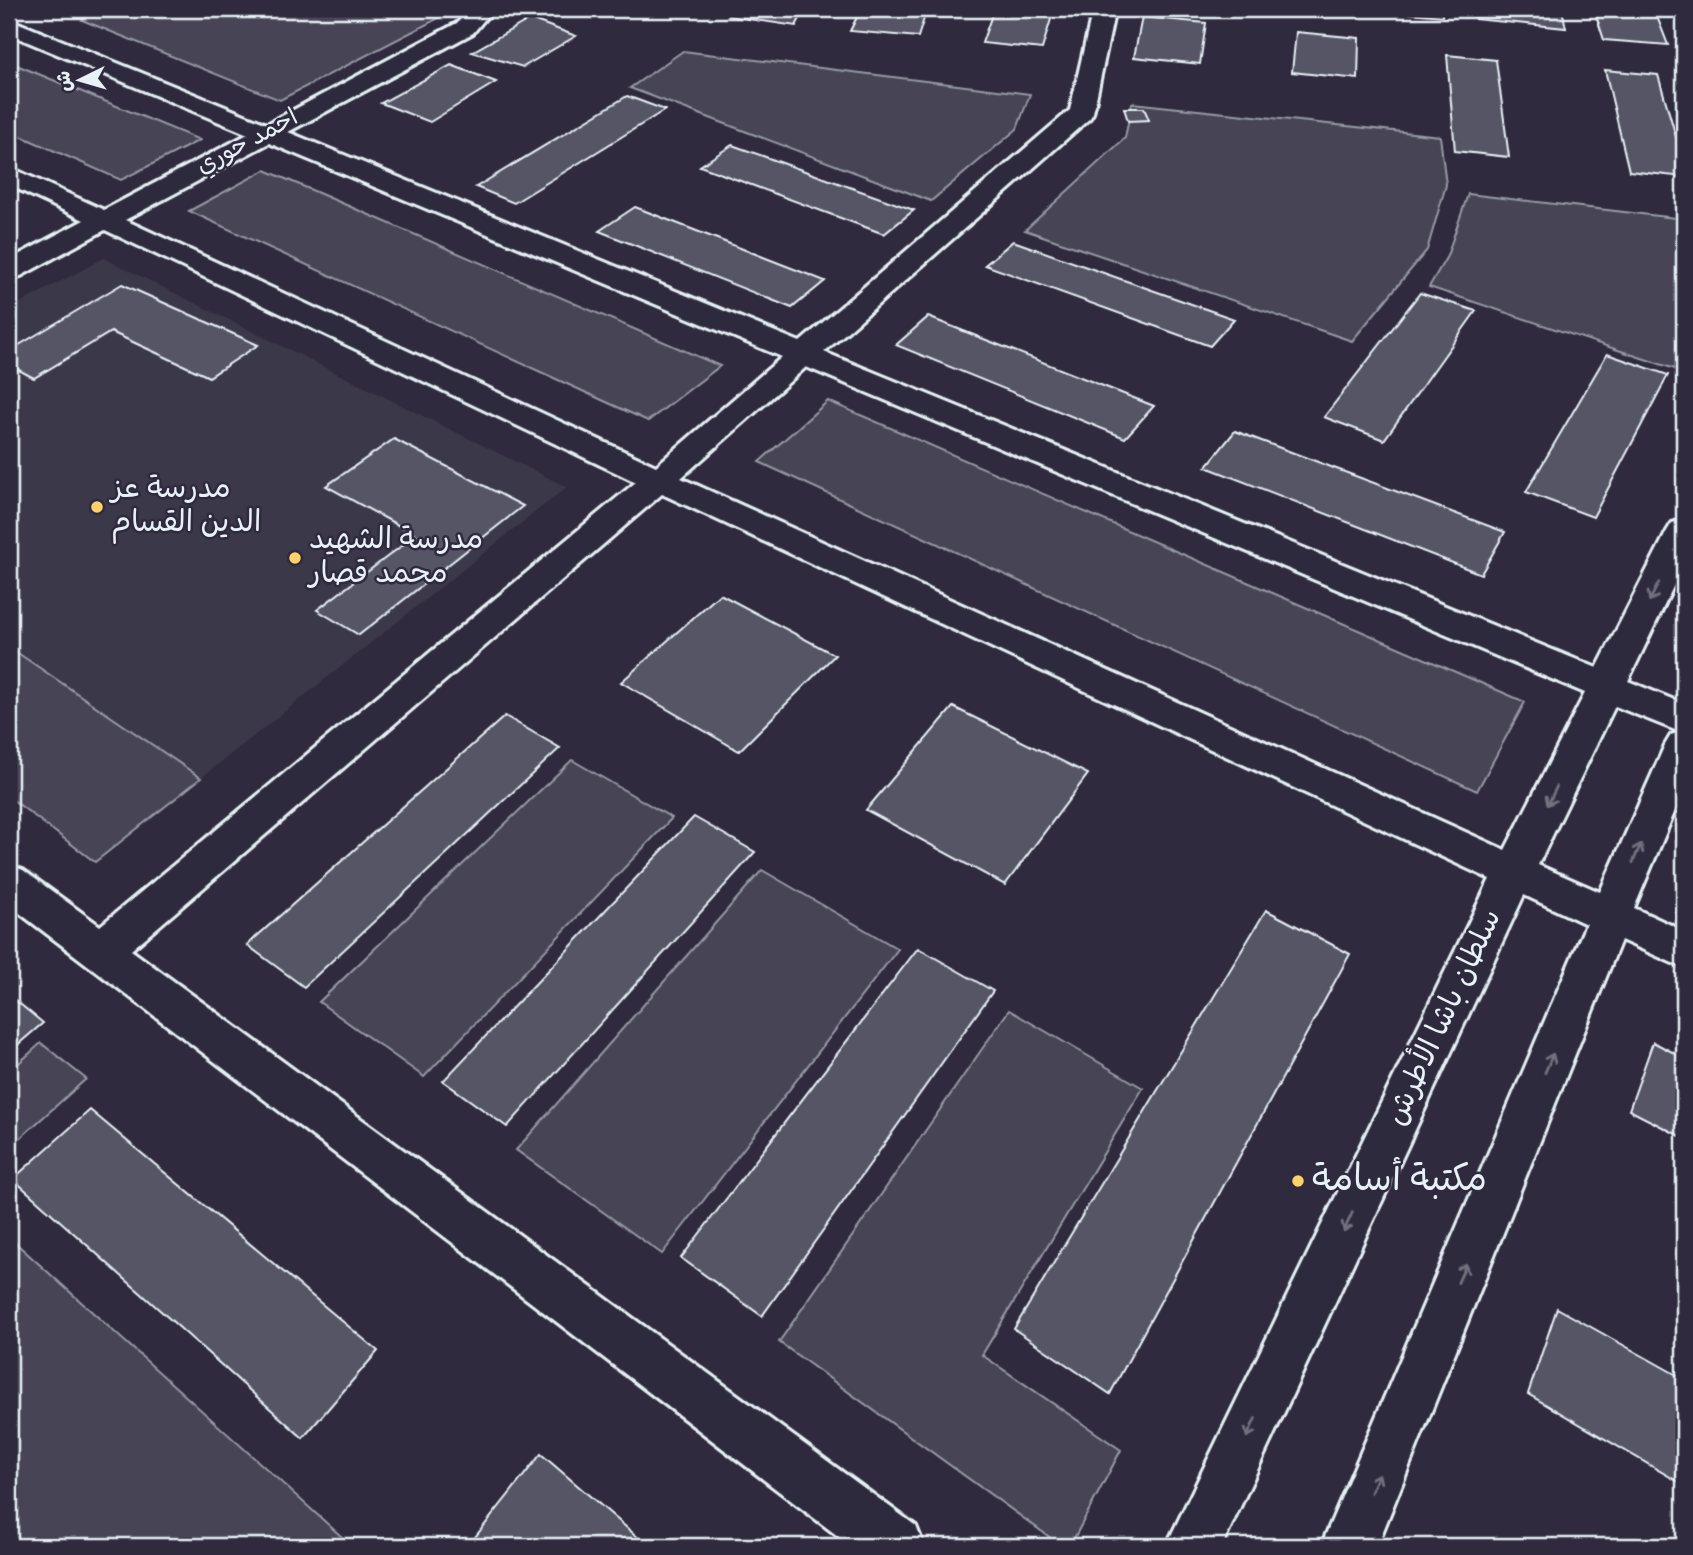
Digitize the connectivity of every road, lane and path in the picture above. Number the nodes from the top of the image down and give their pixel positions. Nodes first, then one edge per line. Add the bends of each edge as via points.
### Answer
1 (482, 9) edge
2 (1104, 9) edge
3 (9, 26) edge
4 (268, 133) junction
5 (9, 175) edge
6 (104, 220) junction
7 (9, 271) edge
8 (804, 354) junction
9 (659, 480) junction
10 (1684, 531) edge
11 (1606, 687) junction
12 (1684, 719) edge
13 (1684, 745) edge
14 (1514, 872) junction
15 (9, 881) edge
16 (1610, 916) junction
17 (101, 950) junction
18 (1684, 950) edge
19 (896, 1546) edge
20 (1195, 1546) edge
21 (1349, 1546) edge

1 - 4 street, احمد حوري via 466,28
2 - 8 street via 1081,113
3 - 4 street
4 - 6 street, احمد حوري
4 - 8 street
5 - 6 street
6 - 7 street, احمد حوري
6 - 9 street
8 - 9 street
8 - 11 street
9 - 14 street
9 - 17 street
10 -> 11 street, سلطان باشا الأطرش
11 - 12 street
11 -> 14 street, سلطان باشا الأطرش
16 -> 13 street
14 - 16 street
14 -> 20 street, سلطان باشا الأطرش
15 - 17 street
16 - 18 street
21 -> 16 street
17 - 19 street

